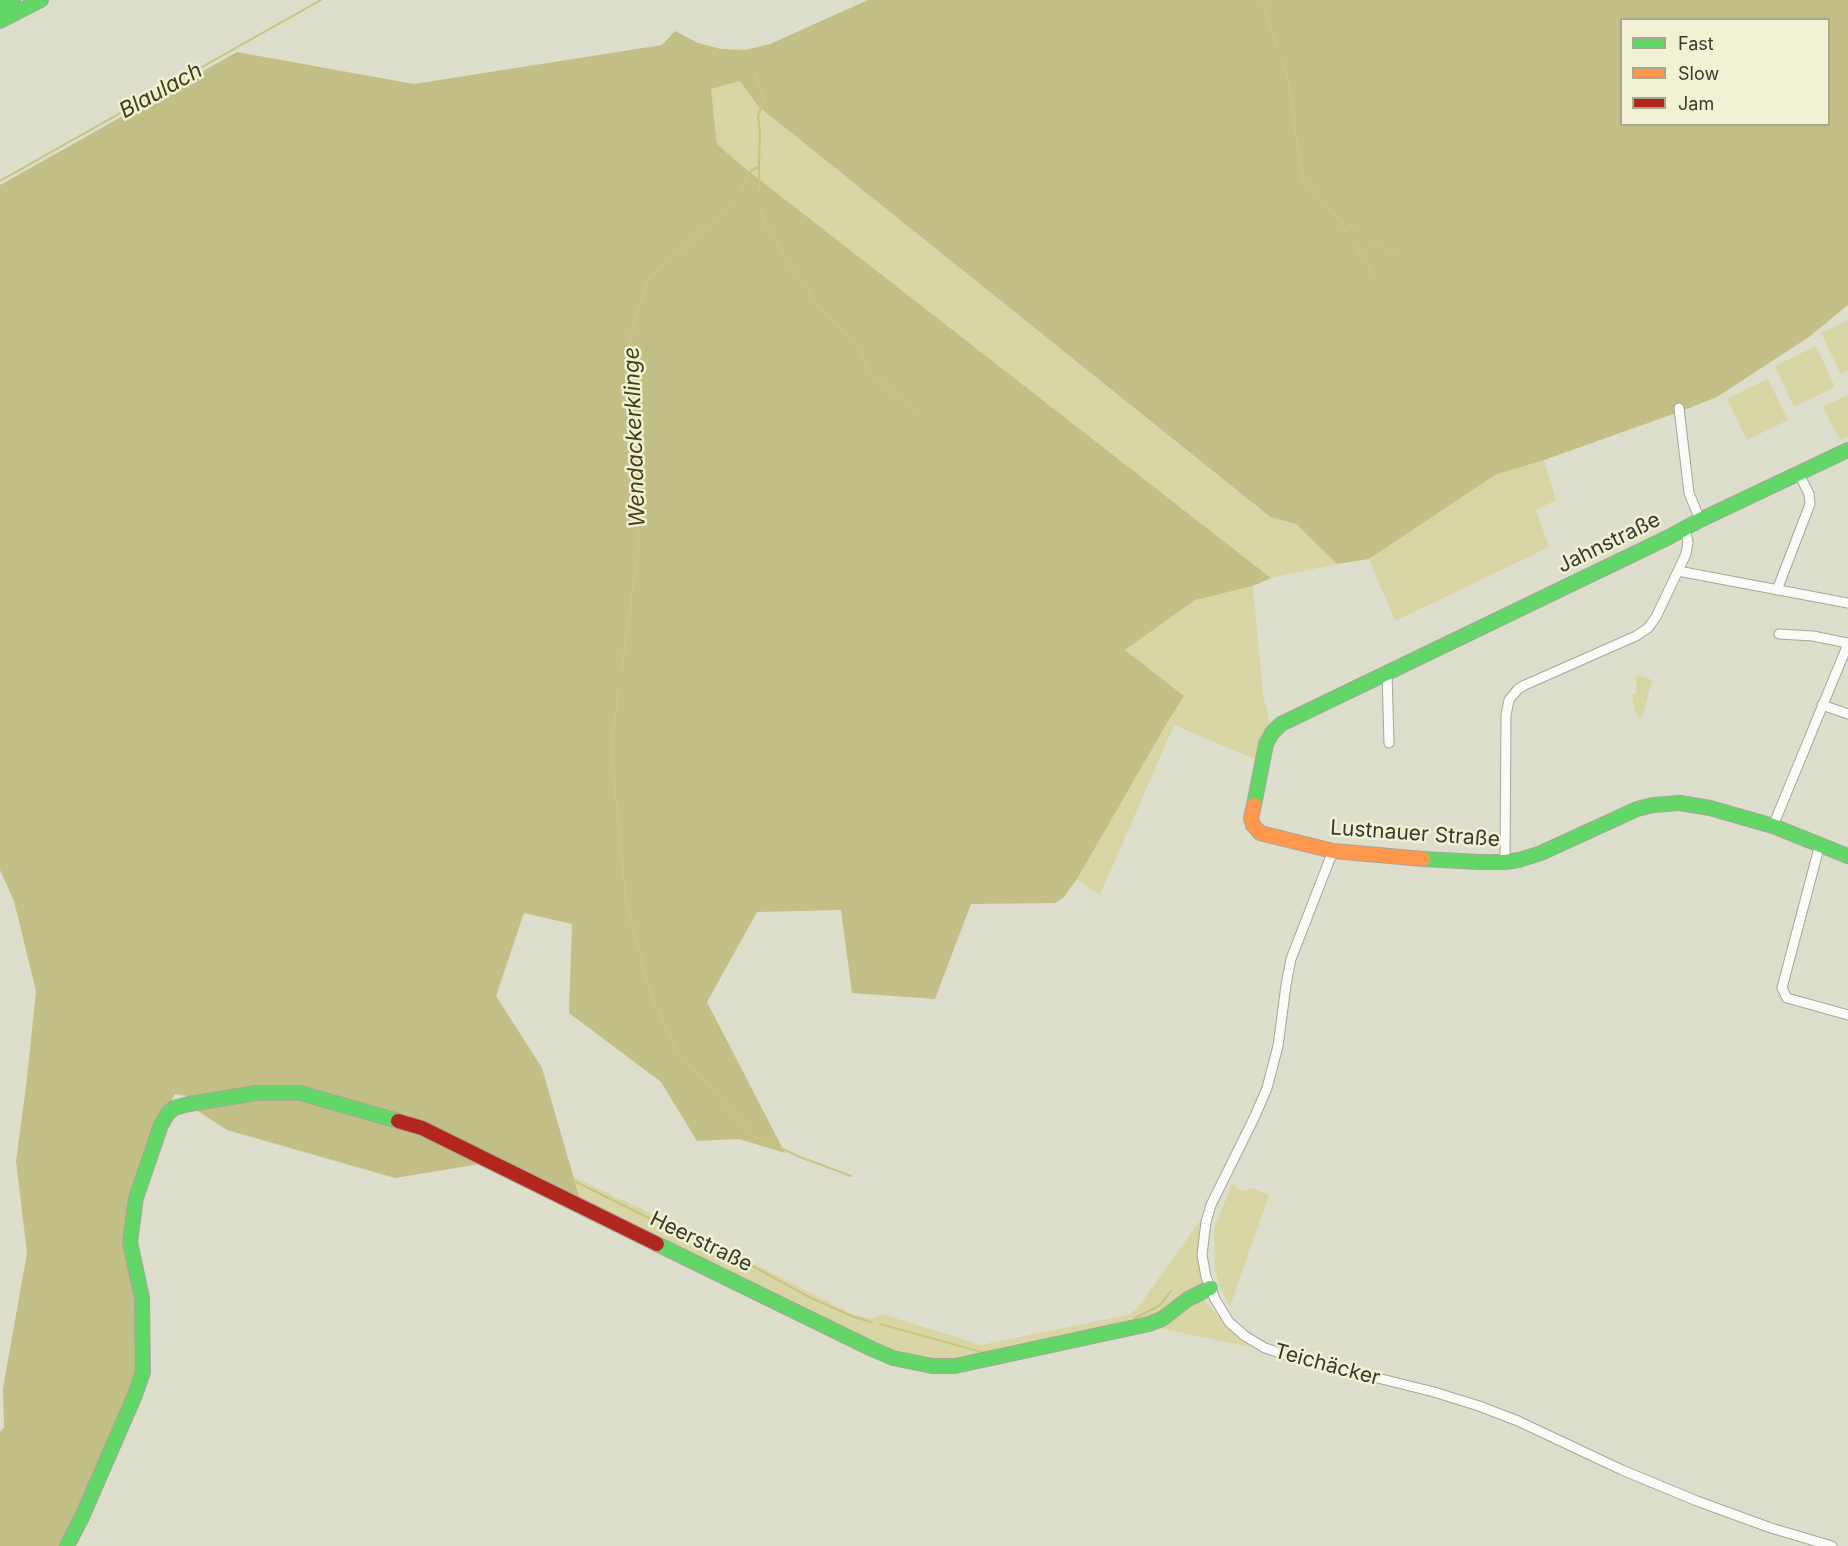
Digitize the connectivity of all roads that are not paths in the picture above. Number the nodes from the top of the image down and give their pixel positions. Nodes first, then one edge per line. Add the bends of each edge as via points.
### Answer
1 (12, 0) edge
2 (41, 0) edge
3 (0, 6) edge
4 (0, 21) edge
5 (1679, 408) dead end
6 (1848, 450) edge
7 (1799, 474) junction
8 (1700, 520) junction
9 (1685, 530) junction
10 (1678, 571) junction
11 (1777, 590) junction
12 (1848, 603) edge
13 (1779, 634) dead end
14 (1848, 643) edge
15 (1387, 673) junction
16 (1822, 705) junction
17 (1848, 714) edge
18 (1389, 743) dead end
19 (1253, 825) joint
20 (1773, 826) junction
21 (1820, 844) junction
22 (1333, 851) junction
23 (1848, 856) edge
24 (1505, 862) junction
25 (1848, 1015) edge
26 (1210, 1288) junction
27 (67, 1546) edge
28 (1833, 1546) edge

1 - 3 main road
2 - 4 main road
5 - 8 street via 1689,493
6 - 7 main road, Jahnstraße
7 - 8 main road, Jahnstraße
7 - 11 street via 1810,504
8 - 9 main road, Jahnstraße
9 - 10 street via 1688,548
9 - 15 main road, Jahnstraße
10 - 11 street
10 - 24 street via 1656,618 1642,633 1525,685 1513,694 1506,714
11 - 12 street
13 - 14 street
14 - 16 street
15 - 18 street
15 - 19 main road, Jahnstraße via 1281,724 1272,733 1262,762
16 - 17 street
16 - 20 street
19 - 22 main road, Lustnauer Straße via 1269,836
20 - 21 main road, Lustnauer Straße
20 - 24 main road, Lustnauer Straße via 1698,805 1649,806 1541,853
21 - 23 main road, Lustnauer Straße
21 - 25 street via 1782,988 1787,998
22 - 24 main road, Lustnauer Straße
22 - 26 street, Teichäcker via 1291,960 1278,1046 1266,1088 1208,1214 1202,1255
26 - 27 main road, Heerstraße via 1149,1324 956,1366 911,1363 865,1346 422,1128 300,1093 256,1093 189,1104 174,1108 161,1125 136,1198 130,1242 142,1298 143,1372
26 - 28 street, Teichäcker via 1229,1322 1265,1348 1479,1406 1687,1497

